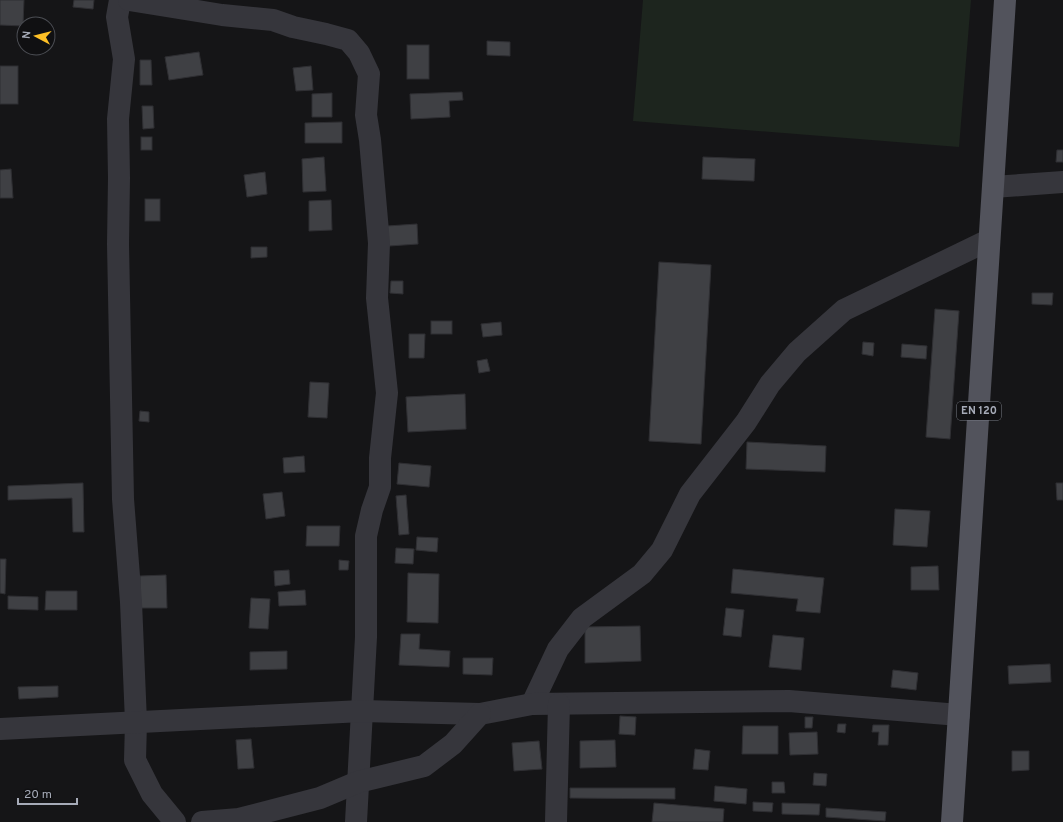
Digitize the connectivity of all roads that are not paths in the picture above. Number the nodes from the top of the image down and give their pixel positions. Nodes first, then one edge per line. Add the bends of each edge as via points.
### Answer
1 (120, 0) edge
2 (129, 0) edge
3 (1005, 0) edge
4 (1063, 182) edge
5 (993, 187) junction
6 (990, 240) junction
7 (532, 704) junction
8 (559, 704) junction
9 (362, 711) junction
10 (480, 714) junction
11 (959, 715) junction
12 (136, 722) junction
13 (0, 729) edge
14 (358, 782) junction
15 (175, 822) edge
16 (202, 822) edge
17 (356, 822) edge
18 (556, 822) edge
19 (952, 822) edge

1 - 12 street via 117,17 124,59 118,118 123,499
2 - 9 street via 222,15 273,20 348,40 359,53 369,74 366,115 379,243 377,298 387,393 380,458 380,487 366,536 366,637
3 - 5 main road, EN 120
4 - 5 street
5 - 6 main road, EN 120
6 - 7 street via 844,310 797,352 770,384 746,422 690,494 662,550 642,574 582,618 558,650
6 - 11 main road, EN 120
7 - 8 street
7 - 10 street
8 - 11 street via 789,701
8 - 18 street
9 - 10 street
9 - 12 street
9 - 14 street
10 - 14 street via 453,744 424,766
11 - 19 main road, EN 120
12 - 13 street
12 - 15 street via 135,760 152,794
14 - 16 street via 313,800 239,819
14 - 17 street

